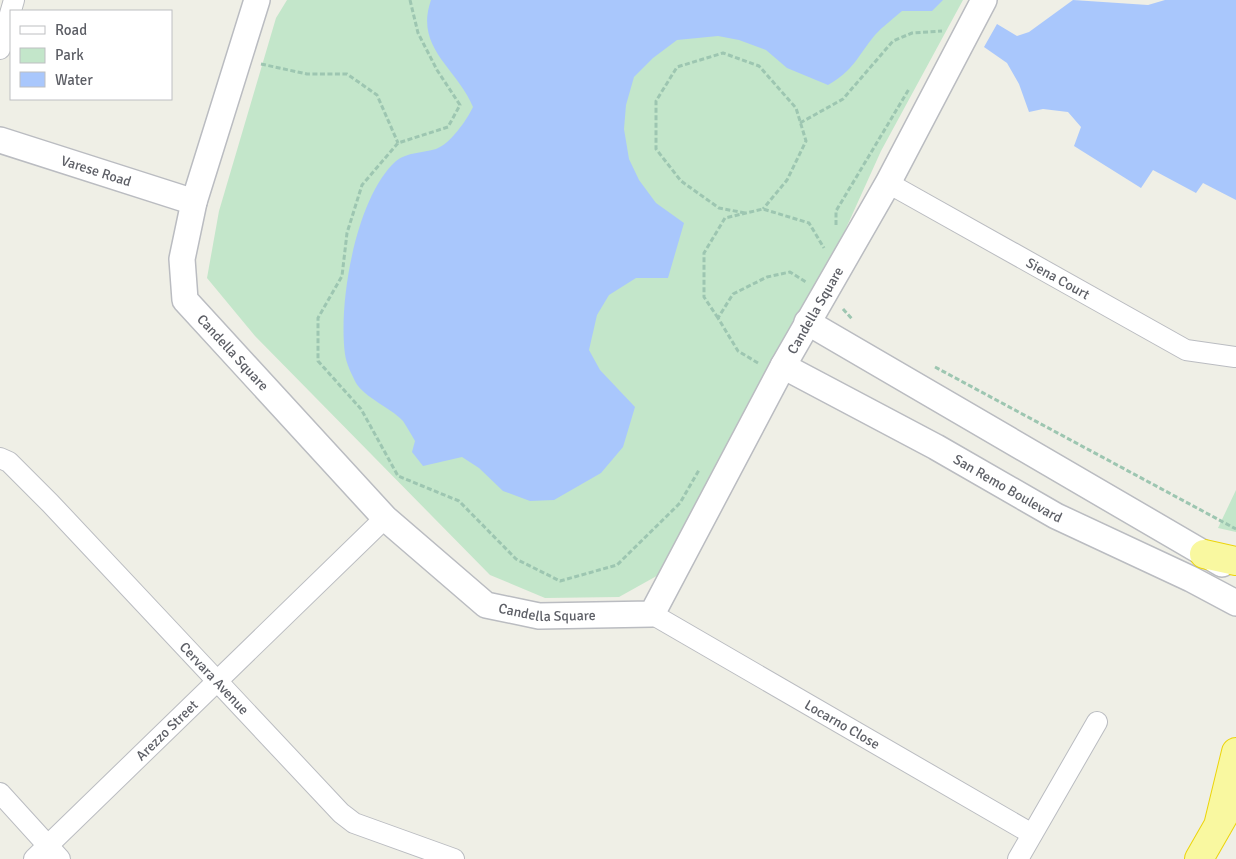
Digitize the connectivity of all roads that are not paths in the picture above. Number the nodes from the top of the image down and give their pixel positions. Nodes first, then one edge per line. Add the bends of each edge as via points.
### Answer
1 (257, 0) edge
2 (984, 0) edge
3 (10, 14) edge
4 (0, 49) edge
5 (0, 140) edge
6 (888, 182) junction
7 (194, 202) junction
8 (807, 322) junction
9 (1235, 357) edge
10 (774, 367) junction
11 (955, 410) junction
12 (936, 447) junction
13 (0, 458) edge
14 (1077, 479) junction
15 (1056, 516) junction
16 (385, 518) junction
17 (1204, 554) junction
18 (1236, 561) edge
19 (1236, 573) edge
20 (1236, 603) edge
21 (652, 614) junction
22 (217, 682) junction
23 (1097, 722) dead end
24 (1236, 752) edge
25 (0, 792) edge
26 (1236, 793) edge
27 (1218, 826) junction
28 (1032, 834) junction
29 (47, 855) edge
30 (454, 859) edge
31 (1018, 859) edge
32 (1199, 859) edge

1 - 7 street, Candella Square
2 - 6 street, Candella Square
3 - 4 street
5 - 7 street, Varese Road
6 - 8 street, Candella Square
6 - 9 street, Siena Court via 1186,350
7 - 16 street, Candella Square via 182,260 185,300
8 - 10 street, Candella Square
8 - 11 street
10 - 12 street, San Remo Boulevard
10 - 21 street, Candella Square
11 - 12 street
11 - 14 street
12 - 15 street, San Remo Boulevard
13 - 22 street, Cervara Avenue via 9,462 50,503
14 - 15 street
14 - 17 street
15 - 20 street, San Remo Boulevard
16 - 21 street, Candella Square via 486,605 539,616
16 - 22 street, Arezzo Street
17 - 18 highway
17 - 19 street
21 - 28 street, Locarno Close
22 - 29 street, Arezzo Street
22 - 30 street, Cervara Avenue via 340,813 354,823
23 - 28 street
24 - 27 highway
25 - 29 street
26 - 27 highway
27 - 32 highway
28 - 31 street

